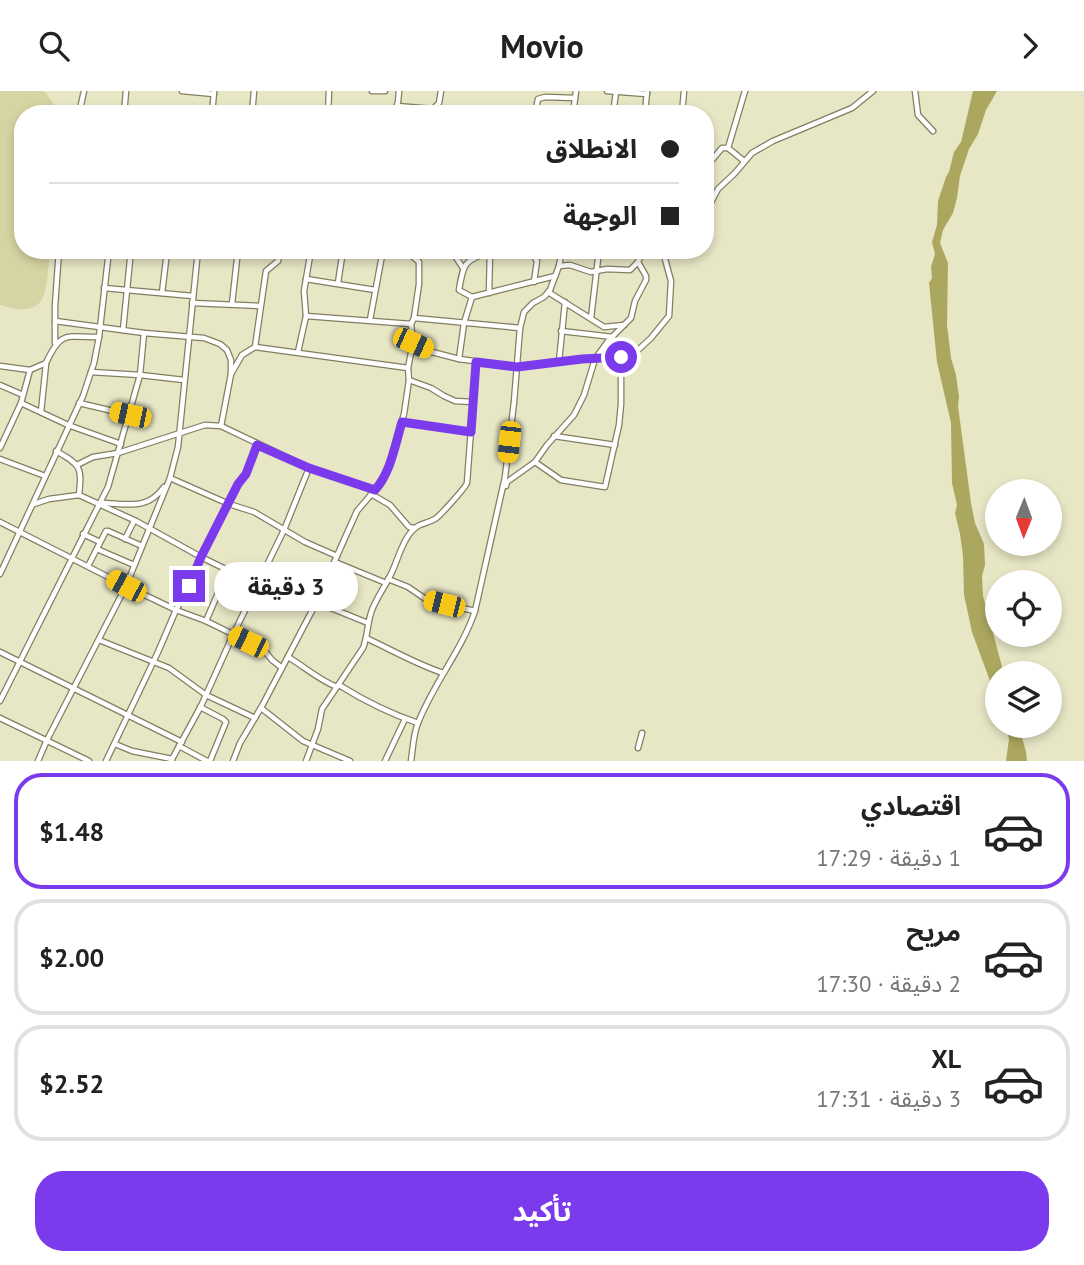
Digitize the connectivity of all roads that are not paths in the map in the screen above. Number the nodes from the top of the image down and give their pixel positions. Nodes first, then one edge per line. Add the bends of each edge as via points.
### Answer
1 (182, 91) edge
2 (372, 91) edge
3 (385, 91) edge
4 (576, 91) edge
5 (607, 91) edge
6 (745, 91) edge
7 (873, 91) edge
8 (915, 91) edge
9 (214, 92) edge
10 (616, 92) edge
11 (647, 93) edge
12 (575, 98) junction
13 (537, 105) edge
14 (574, 105) edge
15 (933, 131) dead end
16 (728, 148) junction
17 (714, 158) edge
18 (744, 161) junction
19 (714, 196) edge
20 (58, 259) edge
21 (108, 259) edge
22 (130, 259) edge
23 (168, 259) edge
24 (197, 259) edge
25 (237, 259) edge
26 (279, 259) edge
27 (309, 259) edge
28 (342, 259) edge
29 (381, 259) edge
30 (457, 259) edge
31 (474, 259) edge
32 (491, 259) edge
33 (536, 259) edge
34 (560, 259) edge
35 (598, 259) edge
36 (639, 259) edge
37 (665, 259) edge
38 (418, 260) edge
39 (638, 262) junction
40 (559, 266) junction
41 (463, 268) junction
42 (596, 271) junction
43 (556, 276) junction
44 (306, 279) junction
45 (534, 282) junction
46 (338, 283) junction
47 (104, 288) junction
48 (375, 290) junction
49 (127, 291) junction
50 (548, 292) junction
51 (162, 293) junction
52 (489, 293) junction
53 (193, 296) junction
54 (472, 297) junction
55 (565, 302) junction
56 (192, 303) junction
57 (232, 305) junction
58 (260, 306) junction
59 (306, 316) junction
60 (414, 318) junction
61 (590, 318) junction
62 (370, 320) junction
63 (55, 321) junction
64 (464, 323) junction
65 (411, 324) junction
66 (625, 325) junction
67 (100, 327) junction
68 (520, 328) junction
69 (123, 330) junction
70 (561, 331) junction
71 (144, 333) junction
72 (99, 337) junction
73 (189, 337) junction
74 (613, 337) junction
75 (55, 343) junction
76 (413, 343) junction
77 (254, 347) junction
78 (298, 352) junction
79 (621, 357) junction
80 (459, 359) junction
81 (595, 359) junction
82 (476, 362) junction
83 (559, 362) junction
84 (46, 363) junction
85 (0, 366) edge
86 (517, 367) junction
87 (408, 368) junction
88 (30, 370) junction
89 (91, 372) junction
90 (231, 374) junction
91 (140, 375) junction
92 (184, 380) junction
93 (409, 380) junction
94 (0, 385) edge
95 (23, 395) junction
96 (473, 402) junction
97 (21, 403) junction
98 (79, 403) junction
99 (41, 412) junction
100 (130, 415) junction
101 (402, 422) junction
102 (68, 425) junction
103 (221, 426) junction
104 (471, 432) junction
105 (178, 434) junction
106 (554, 436) junction
107 (121, 444) junction
108 (257, 445) junction
109 (615, 445) junction
110 (0, 448) edge
111 (56, 451) junction
112 (118, 453) junction
113 (0, 459) edge
114 (536, 462) junction
115 (77, 465) junction
116 (309, 468) junction
117 (45, 476) junction
118 (170, 478) junction
119 (373, 492) junction
120 (79, 495) junction
121 (501, 496) junction
122 (99, 503) junction
123 (34, 504) junction
124 (229, 504) junction
125 (134, 520) junction
126 (0, 522) edge
127 (150, 529) junction
128 (415, 529) junction
129 (284, 530) junction
130 (20, 533) junction
131 (83, 534) junction
132 (125, 538) junction
133 (100, 542) junction
134 (142, 547) junction
135 (97, 549) junction
136 (0, 556) edge
137 (337, 556) junction
138 (201, 557) junction
139 (71, 558) junction
140 (7, 560) junction
141 (334, 562) junction
142 (134, 565) junction
143 (88, 566) junction
144 (229, 570) junction
145 (0, 574) edge
146 (387, 581) junction
147 (258, 585) junction
148 (126, 586) junction
149 (315, 603) junction
150 (176, 610) junction
151 (475, 611) junction
152 (206, 621) junction
153 (368, 623) junction
154 (233, 635) junction
155 (366, 638) junction
156 (99, 640) junction
157 (0, 652) edge
158 (288, 657) junction
159 (19, 661) junction
160 (153, 661) junction
161 (282, 668) junction
162 (443, 673) junction
163 (338, 686) junction
164 (74, 689) junction
165 (206, 695) junction
166 (0, 701) edge
167 (200, 707) junction
168 (261, 708) junction
169 (128, 716) junction
170 (0, 718) edge
171 (255, 718) junction
172 (405, 719) junction
173 (418, 723) junction
174 (642, 733) dead end
175 (47, 740) junction
176 (115, 744) junction
177 (181, 744) junction
178 (313, 745) junction
179 (638, 748) dead end
180 (171, 760) edge
181 (38, 761) edge
182 (89, 761) edge
183 (106, 761) edge
184 (208, 761) edge
185 (233, 761) edge
186 (306, 761) edge
187 (350, 761) edge
188 (386, 761) edge
189 (411, 761) edge

1 - 9 street
2 - 3 street
4 - 12 street
5 - 10 street
6 - 16 street
7 - 18 street via 852,108 774,141
8 - 15 street via 918,115
10 - 11 street
12 - 13 street via 545,97
12 - 14 street
16 - 17 street via 722,148
16 - 18 street
18 - 19 street
20 - 63 street
21 - 47 street
22 - 49 street
23 - 51 street
24 - 53 street
25 - 57 street
26 - 58 street via 266,271
27 - 44 street
28 - 46 street
29 - 48 street
30 - 41 street
31 - 41 street
32 - 52 street
33 - 45 street
34 - 40 street
35 - 42 street
36 - 39 street
37 - 79 street via 671,281 669,316 637,351
38 - 60 street
39 - 42 street via 630,271
39 - 66 street via 646,280
40 - 42 street
40 - 43 street
41 - 54 street via 459,290
42 - 61 street
43 - 45 street
43 - 50 street
44 - 46 street
44 - 59 street
45 - 52 street
46 - 48 street
47 - 49 street
47 - 67 street
48 - 62 street
49 - 51 street
49 - 69 street
50 - 55 street
50 - 68 street via 524,312
51 - 53 street
52 - 54 street
53 - 56 street
54 - 64 street
55 - 61 street
55 - 70 street
56 - 57 street
56 - 73 street
57 - 58 street
58 - 77 street
59 - 62 street
59 - 78 street
60 - 64 street
60 - 65 street
61 - 66 street via 604,327
62 - 65 street
63 - 67 street
63 - 75 street
64 - 68 street
64 - 80 street
65 - 76 street
66 - 74 street
67 - 69 street
67 - 72 street
68 - 86 street
69 - 71 street
70 - 74 street
70 - 83 street
71 - 73 street
71 - 91 street
72 - 75 street via 65,337
72 - 89 street
73 - 90 street via 204,338 227,350
73 - 92 street
74 - 81 street
75 - 84 street
76 - 80 street
76 - 87 street
77 - 78 street
77 - 90 street via 242,355
78 - 87 street
79 - 81 street
79 - 109 street
80 - 82 street
81 - 83 street
81 - 106 street via 579,406
82 - 86 street
82 - 96 street
83 - 86 street
84 - 88 street
84 - 99 street
85 - 88 street
86 - 121 street
87 - 93 street
88 - 95 street
89 - 91 street
89 - 98 street
90 - 103 street
91 - 92 street
91 - 100 street
92 - 105 street
93 - 96 street via 455,401
93 - 101 street
94 - 95 street
95 - 97 street
96 - 104 street
97 - 99 street
97 - 110 street
98 - 100 street
98 - 102 street
99 - 102 street
100 - 107 street
101 - 104 street
101 - 119 street via 388,468
102 - 107 street
102 - 111 street
103 - 105 street via 205,425
103 - 108 street
104 - 128 street via 469,476 463,491 441,515
105 - 112 street
105 - 118 street
106 - 109 street
106 - 114 street
107 - 112 street
108 - 116 street
108 - 124 street
109 - 114 street via 605,487 561,480
111 - 115 street
111 - 117 street
112 - 115 street
112 - 122 street
113 - 117 street
114 - 121 street via 507,482
115 - 120 street
116 - 119 street
116 - 129 street
117 - 123 street
118 - 122 street via 157,498 140,505
118 - 124 street
118 - 127 street
119 - 128 street
119 - 137 street via 357,511
120 - 122 street
120 - 123 street
121 - 151 street
122 - 125 street
122 - 131 street
123 - 130 street
124 - 129 street
124 - 138 street
125 - 127 street
125 - 132 street
126 - 130 street
127 - 134 street
127 - 138 street
128 - 146 street via 408,534
129 - 137 street
129 - 147 street
130 - 139 street
130 - 140 street
131 - 133 street
131 - 139 street
132 - 133 street via 106,531
132 - 134 street
133 - 135 street
134 - 142 street
135 - 142 street
135 - 143 street
136 - 140 street
137 - 141 street
138 - 144 street
138 - 150 street
139 - 143 street
139 - 159 street
140 - 145 street
141 - 146 street
141 - 149 street
142 - 148 street
143 - 148 street
144 - 147 street
144 - 152 street
146 - 151 street via 408,587 427,600
146 - 153 street
147 - 149 street
147 - 154 street
148 - 150 street
148 - 156 street
149 - 153 street
149 - 158 street
150 - 152 street
150 - 160 street
151 - 162 street
152 - 154 street
153 - 155 street
154 - 161 street via 263,649
154 - 165 street
155 - 162 street
155 - 163 street
156 - 160 street
156 - 164 street
157 - 159 street
158 - 161 street
158 - 163 street via 318,679
159 - 164 street
159 - 166 street
160 - 165 street
160 - 169 street
161 - 168 street
162 - 173 street
163 - 172 street
163 - 178 street via 320,711
164 - 169 street
164 - 175 street
165 - 167 street
165 - 171 street
167 - 177 street
167 - 184 street via 226,722
168 - 171 street
168 - 178 street
169 - 176 street
169 - 177 street
170 - 175 street
171 - 185 street
172 - 173 street
172 - 188 street
173 - 189 street
174 - 179 street
175 - 181 street
175 - 182 street
176 - 180 street
176 - 183 street
177 - 180 street
177 - 184 street
178 - 186 street
178 - 187 street

